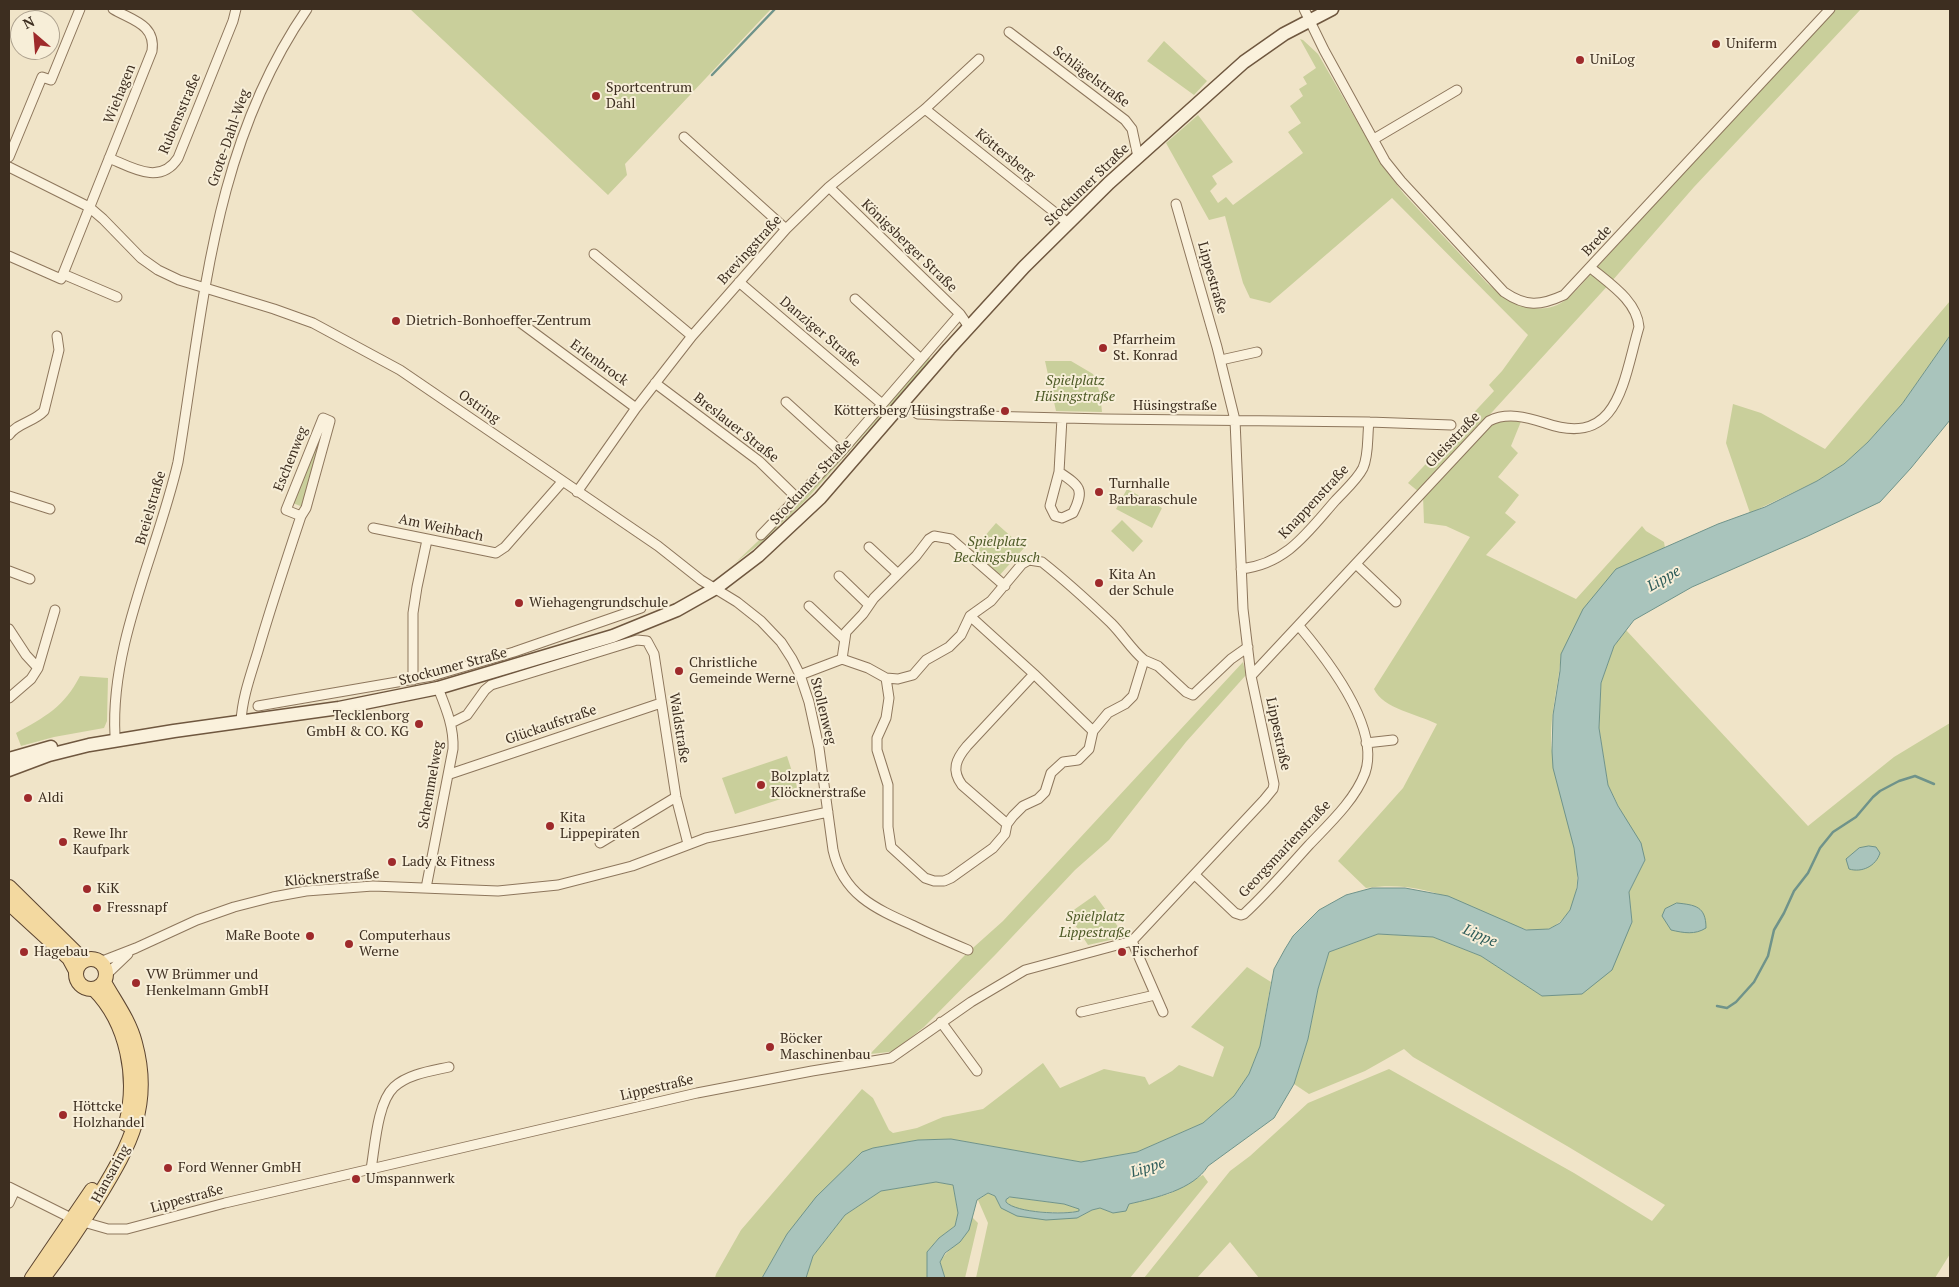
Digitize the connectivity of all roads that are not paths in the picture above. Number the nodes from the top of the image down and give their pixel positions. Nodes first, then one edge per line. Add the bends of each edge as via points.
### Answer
1 (80, 9) edge
2 (113, 9) edge
3 (236, 9) edge
4 (307, 9) edge
5 (1332, 9) edge
6 (1830, 9) edge
7 (1307, 14) edge
8 (1009, 32) dead end
9 (979, 59) dead end
10 (1457, 90) dead end
11 (925, 109) junction
12 (684, 137) dead end
13 (1374, 139) junction
14 (9, 157) edge
15 (1138, 157) junction
16 (109, 158) junction
17 (9, 168) edge
18 (829, 187) junction
19 (1176, 204) dead end
20 (89, 207) junction
21 (1068, 223) junction
22 (786, 229) junction
23 (594, 254) dead end
24 (9, 256) edge
25 (1590, 268) junction
26 (63, 274) junction
27 (739, 282) junction
28 (206, 287) junction
29 (117, 296) dead end
30 (855, 299) dead end
31 (960, 314) junction
32 (521, 323) dead end
33 (969, 327) junction
34 (57, 336) dead end
35 (692, 336) junction
36 (1258, 352) dead end
37 (921, 359) junction
38 (1221, 360) junction
39 (656, 384) junction
40 (786, 402) dead end
41 (903, 403) junction
42 (882, 404) junction
43 (636, 408) junction
44 (1062, 418) junction
45 (1235, 420) junction
46 (1369, 422) junction
47 (1451, 426) dead end
48 (10, 432) edge
49 (841, 452) junction
50 (1059, 472) junction
51 (562, 482) junction
52 (577, 492) junction
53 (9, 496) edge
54 (798, 498) junction
55 (50, 509) dead end
56 (301, 516) junction
57 (373, 528) dead end
58 (761, 535) dead end
59 (427, 540) junction
60 (868, 547) dead end
61 (1356, 564) junction
62 (1241, 569) junction
63 (9, 570) edge
64 (898, 574) junction
65 (839, 576) dead end
66 (30, 579) dead end
67 (1005, 586) junction
68 (716, 588) junction
69 (1396, 602) dead end
70 (869, 605) junction
71 (809, 606) dead end
72 (641, 608) dead end
73 (55, 610) dead end
74 (970, 616) junction
75 (1299, 626) junction
76 (9, 629) edge
77 (642, 639) joint
78 (844, 639) junction
79 (1248, 647) junction
80 (842, 659) junction
81 (1144, 660) junction
82 (38, 668) junction
83 (1034, 674) junction
84 (800, 675) junction
85 (1251, 676) junction
86 (886, 678) junction
87 (413, 680) junction
88 (438, 688) junction
89 (9, 698) edge
90 (661, 703) junction
91 (258, 706) dead end
92 (241, 722) junction
93 (451, 723) junction
94 (174, 731) junction
95 (1093, 731) junction
96 (115, 735) junction
97 (1393, 740) dead end
98 (1366, 744) junction
99 (9, 759) edge
100 (9, 770) edge
101 (450, 774) junction
102 (676, 798) junction
103 (828, 812) junction
104 (1007, 824) junction
105 (600, 843) dead end
106 (688, 844) junction
107 (1195, 875) junction
108 (9, 888) edge
109 (426, 888) junction
110 (9, 903) edge
111 (1132, 941) junction
112 (136, 948) junction
113 (968, 950) dead end
114 (86, 960) junction
115 (76, 971) junction
116 (101, 977) junction
117 (1155, 995) junction
118 (1081, 1012) dead end
119 (1163, 1012) dead end
120 (941, 1022) junction
121 (449, 1067) dead end
122 (977, 1071) dead end
123 (371, 1169) junction
124 (12, 1189) edge
125 (9, 1203) edge
126 (78, 1221) junction
127 (32, 1278) edge
128 (43, 1278) edge

1 - 14 street via 52,80 42,77
2 - 16 street, Wiehagen via 145,25 151,33 153,45
3 - 16 street, Rubensstraße via 178,158 172,166 150,174
4 - 28 street, Grote-Dahl-Weg via 276,58 241,139 222,201
5 - 7 main road, Stockumer Straße
6 - 25 street, Brede
7 - 13 street, Brede
7 - 15 main road, Stockumer Straße via 1244,62
8 - 15 street, Schlägelstraße via 1125,120 1132,129
9 - 11 street, Brevingstraße
10 - 13 street
11 - 18 street, Brevingstraße
11 - 21 street, Köttersberg
12 - 22 street
13 - 25 street, Brede via 1400,181 1504,292 1516,300 1538,304 1564,296
15 - 21 main road, Stockumer Straße
16 - 20 street, Wiehagen
17 - 20 street
18 - 22 street, Brevingstraße
18 - 31 street, Königsberger Straße
19 - 38 street, Lippestraße
20 - 26 street, Wiehagen
20 - 28 street via 141,258 158,270 178,280
21 - 33 main road, Stockumer Straße
22 - 27 street, Brevingstraße
23 - 35 street
24 - 26 street via 61,279
25 - 61 street, Gleisstraße via 1626,299 1638,317 1639,327 1619,396 1606,416 1590,428 1578,430 1516,416 1489,421
26 - 29 street
27 - 35 street, Brevingstraße
27 - 42 street, Danziger Straße
28 - 51 street, Ostring via 313,324 356,345 430,390
28 - 96 street, Breielstraße via 176,472 123,653 116,692
30 - 37 street
31 - 33 street, Königsberger Straße
31 - 37 street, Stockumer Straße
32 - 43 street, Erlenbrock
33 - 41 main road, Stockumer Straße
34 - 48 street via 59,350 44,411
35 - 39 street, Brevingstraße
36 - 38 street
37 - 42 street, Stockumer Straße
38 - 45 street, Lippestraße
39 - 43 street, Brevingstraße
39 - 54 street, Breslauer Straße via 759,461
40 - 49 street, Stockumer Straße
41 - 44 street, Hüsingstraße via 918,414
41 - 68 main road, Stockumer Straße via 820,498 758,556
42 - 49 street, Stockumer Straße
43 - 52 street, Brevingstraße
44 - 45 street, Hüsingstraße
44 - 50 street
45 - 46 street, Hüsingstraße
45 - 62 street, Lippestraße
46 - 47 street, Hüsingstraße
46 - 62 street, Knappenstraße via 1365,461 1357,477 1289,550 1266,564
49 - 54 street, Stockumer Straße
50 - 50 street via 1050,506 1052,513 1062,518 1073,513 1080,491 1077,484
51 - 52 street, Ostring
51 - 59 street, Am Weihbach via 501,551 496,553
52 - 68 street, Ostring
53 - 55 street
54 - 58 street, Stockumer Straße
56 - 56 street, Eschenweg via 286,510 323,418 330,422
56 - 92 street, Eschenweg via 250,675
57 - 59 street, Am Weihbach
59 - 87 street via 413,613
60 - 64 street
61 - 69 street
61 - 75 street, Gleisstraße
62 - 79 street, Lippestraße
63 - 66 street
64 - 67 street via 929,539 940,536 951,539
64 - 70 street
65 - 70 street
67 - 74 street
67 - 81 street via 1022,564 1029,560 1042,562 1110,622
68 - 84 street, Stollenweg via 761,621 781,642
68 - 88 main road, Stockumer Straße via 677,610 613,636
70 - 78 street via 846,632
71 - 78 street
72 - 87 street, Stockumer Straße via 471,666
73 - 82 street
74 - 83 street
74 - 86 street via 950,647 934,655 913,675
75 - 85 street, Gleisstraße
75 - 98 street, Georgsmarienstraße via 1341,680 1355,707
76 - 82 street
77 - 90 street, Waldstraße via 650,644 654,654
77 - 93 street, Stockumer Straße via 491,685 467,715
78 - 80 street
79 - 81 street via 1193,694 1186,692 1158,666
79 - 85 street, Lippestraße
80 - 84 street
80 - 86 street
81 - 95 street via 1133,696 1108,713
82 - 89 street via 31,679
83 - 95 street
83 - 104 street via 967,746 955,766 962,785
84 - 103 street, Stollenweg via 815,724
85 - 107 street, Lippestraße via 1273,789
86 - 104 street via 889,698 876,750 888,786 891,847 925,878 944,881 993,848 1005,834
87 - 91 street, Stockumer Straße
88 - 92 main road, Stockumer Straße via 339,708
88 - 93 street, Schemmelweg
90 - 101 street, Glückaufstraße
90 - 102 street, Waldstraße
92 - 94 main road, Stockumer Straße
93 - 101 street, Schemmelweg
94 - 96 main road, Stockumer Straße
94 - 100 main road, Stockumer Straße via 70,750
95 - 104 street via 1088,749 1078,760 1063,762 1051,774 1038,799 1024,806
96 - 99 main road, Stockumer Straße via 41,749
97 - 98 street
98 - 107 street, Georgsmarienstraße via 1367,764 1360,784 1320,833 1244,914 1235,913
101 - 109 street, Schemmelweg
102 - 105 street
102 - 106 street, Waldstraße
103 - 106 street, Klöcknerstraße
103 - 113 street, Stollenweg via 838,867 860,897 885,914
106 - 109 street, Klöcknerstraße via 632,866 558,885 498,891
107 - 111 street, Lippestraße
108 - 114 main road
109 - 112 street, Klöcknerstraße via 373,886 273,897 197,920
110 - 115 main road, Hansaring via 69,958
111 - 117 street
111 - 120 street, Lippestraße via 1032,967
112 - 116 street, Klöcknerstraße
112 - 116 street, Klöcknerstraße
114 - 115 main road
114 - 116 main road via 93,960
115 - 116 main road, Hansaring via 77,980 87,989
116 - 126 main road, Hansaring via 128,1023 135,1043 141,1096 123,1157
117 - 118 street
117 - 119 street
120 - 122 street
120 - 123 street, Lippestraße via 891,1058 697,1093
121 - 123 street via 414,1076 394,1086 380,1114
123 - 126 street, Lippestraße via 127,1229 114,1230
124 - 125 street, Lippestraße
124 - 126 street, Lippestraße
126 - 127 main road
126 - 128 main road

